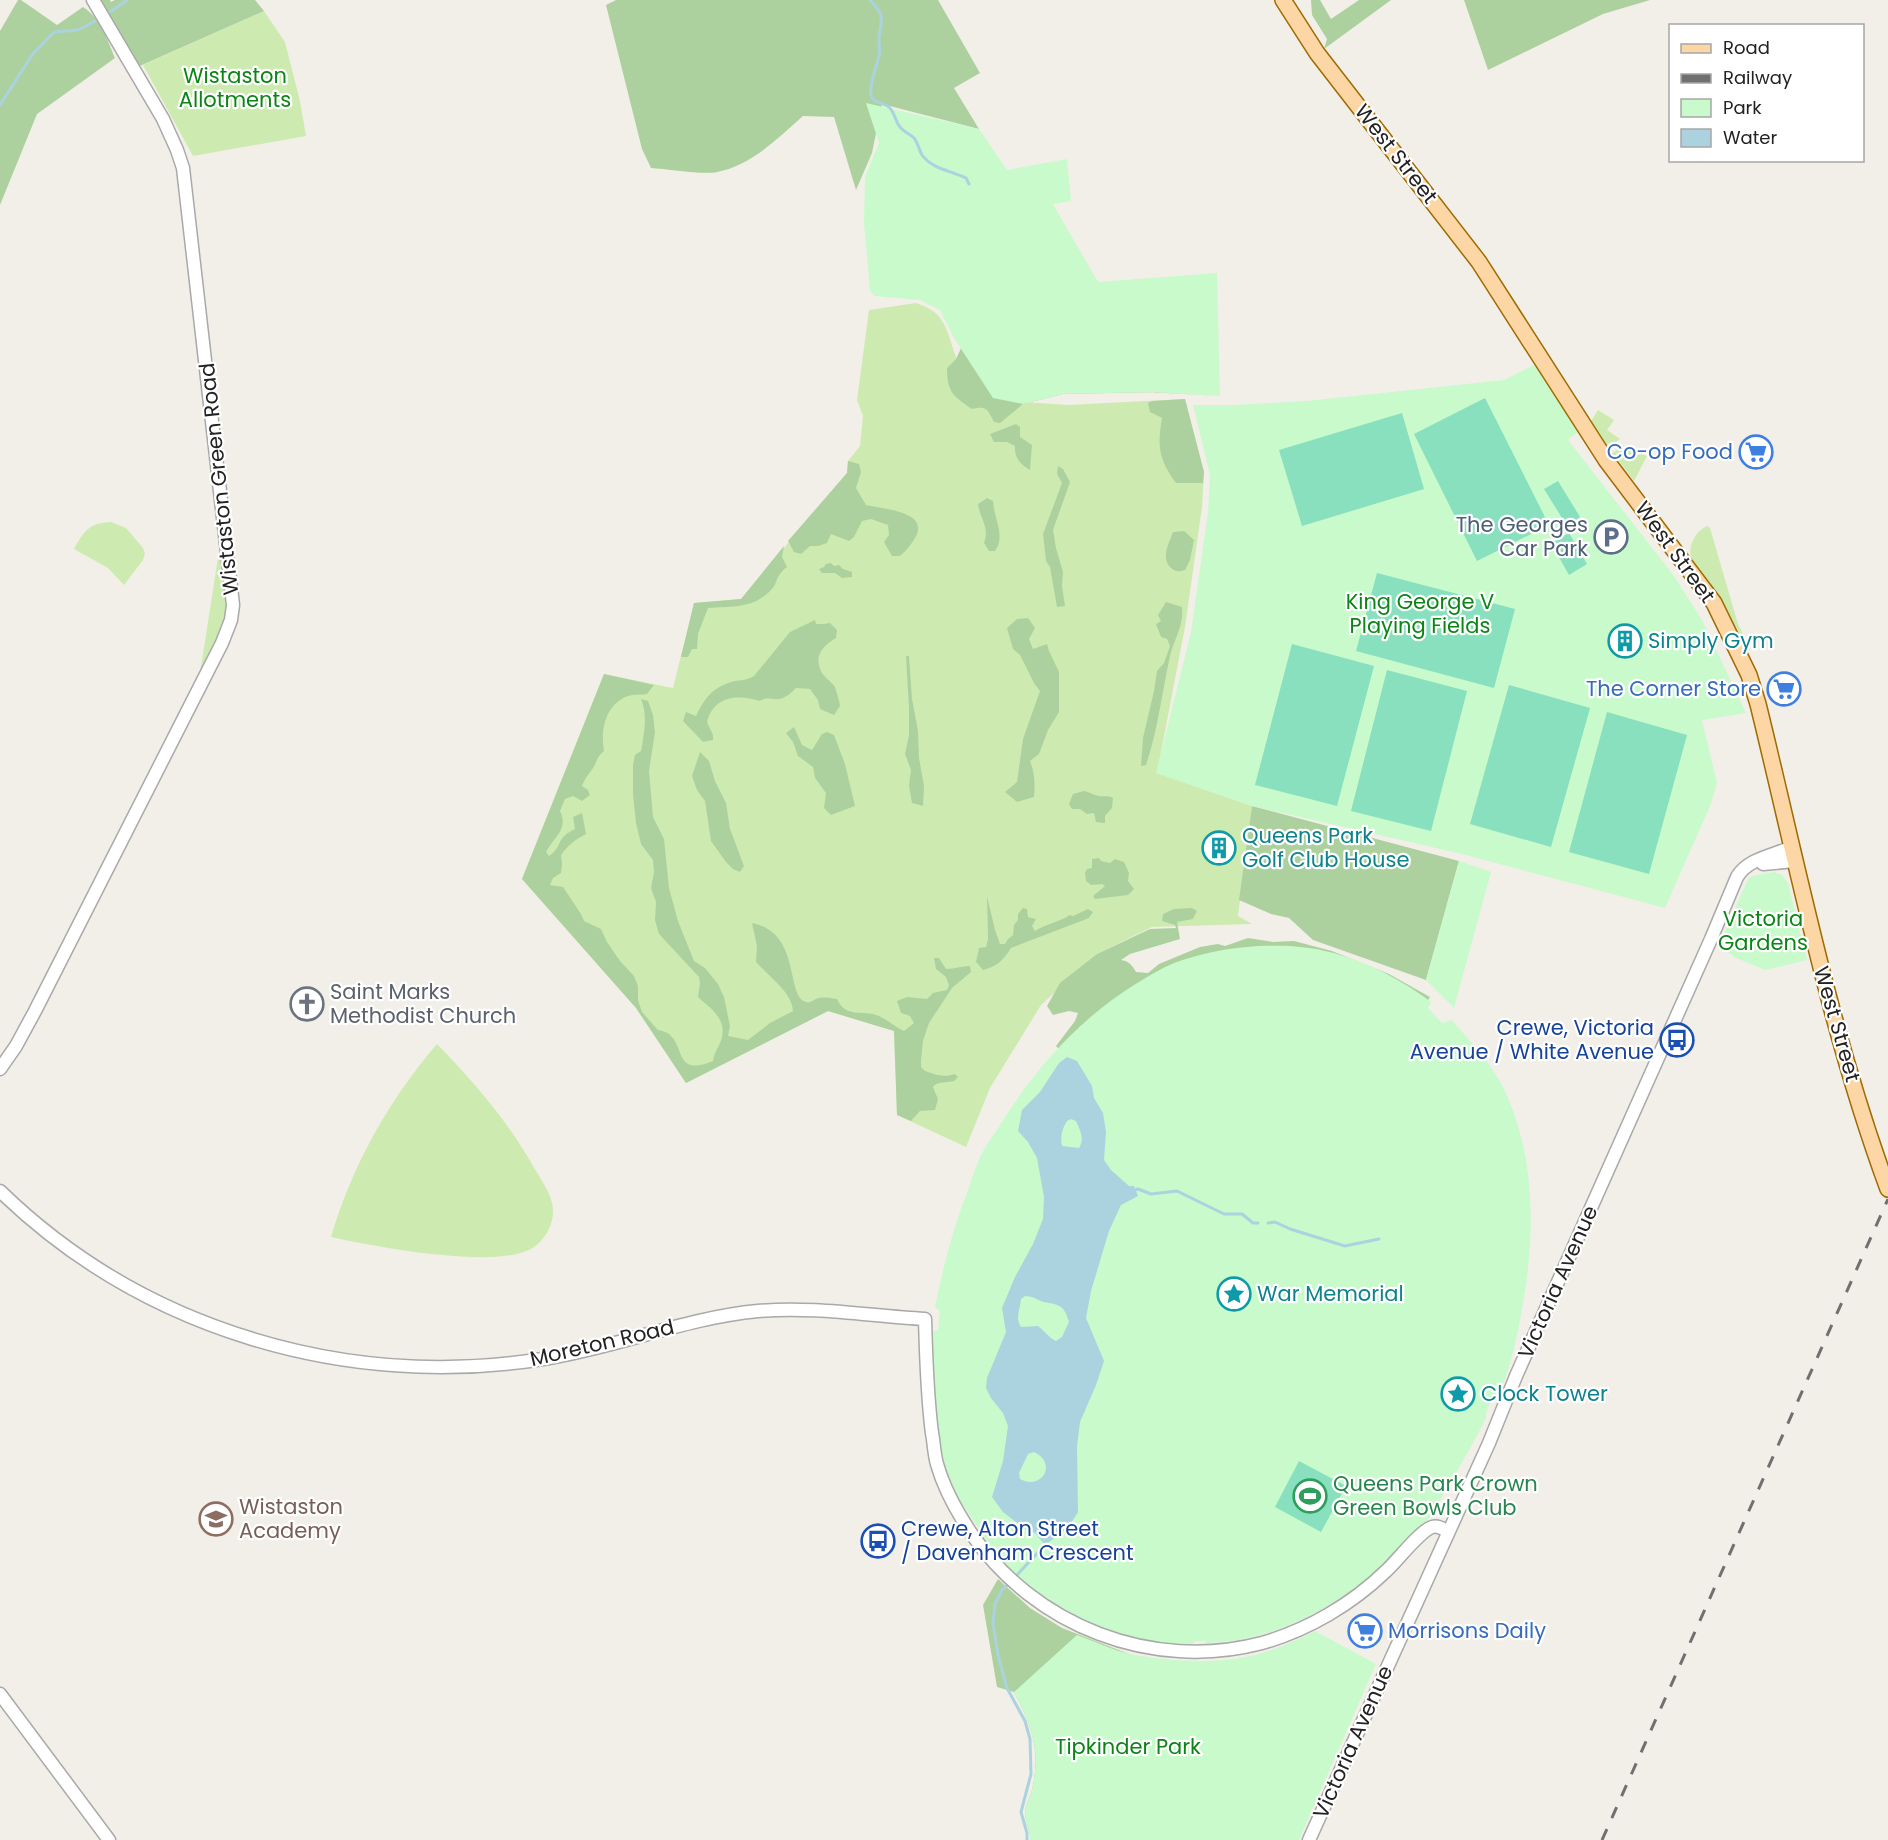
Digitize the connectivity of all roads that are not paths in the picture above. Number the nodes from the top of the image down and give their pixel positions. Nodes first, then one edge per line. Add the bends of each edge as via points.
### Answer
1 (1282, 0) edge
2 (95, 2) edge
3 (1793, 854) junction
4 (0, 1070) edge
5 (1888, 1189) edge
6 (0, 1191) edge
7 (1448, 1532) junction
8 (0, 1694) edge
9 (109, 1840) edge
10 (1309, 1840) edge

1 - 3 main road, West Street via 1317,53 1479,262 1606,460 1714,603 1749,675
2 - 4 street, Wistaston Green Road via 170,132 183,168 232,613 217,653 36,1011
3 - 5 main road, West Street via 1834,1019
3 - 7 street, Victoria Avenue via 1756,861 1744,867 1737,877
6 - 7 street, Moreton Road via 68,1249 163,1305 260,1342 359,1363 433,1368 523,1362 603,1347 692,1322 761,1311 925,1319 927,1400 937,1463 952,1503 991,1561 1018,1588 1062,1618 1120,1641 1168,1650 1222,1650 1275,1639 1319,1620 1364,1591 1431,1527
7 - 10 street, Victoria Avenue
8 - 9 street

